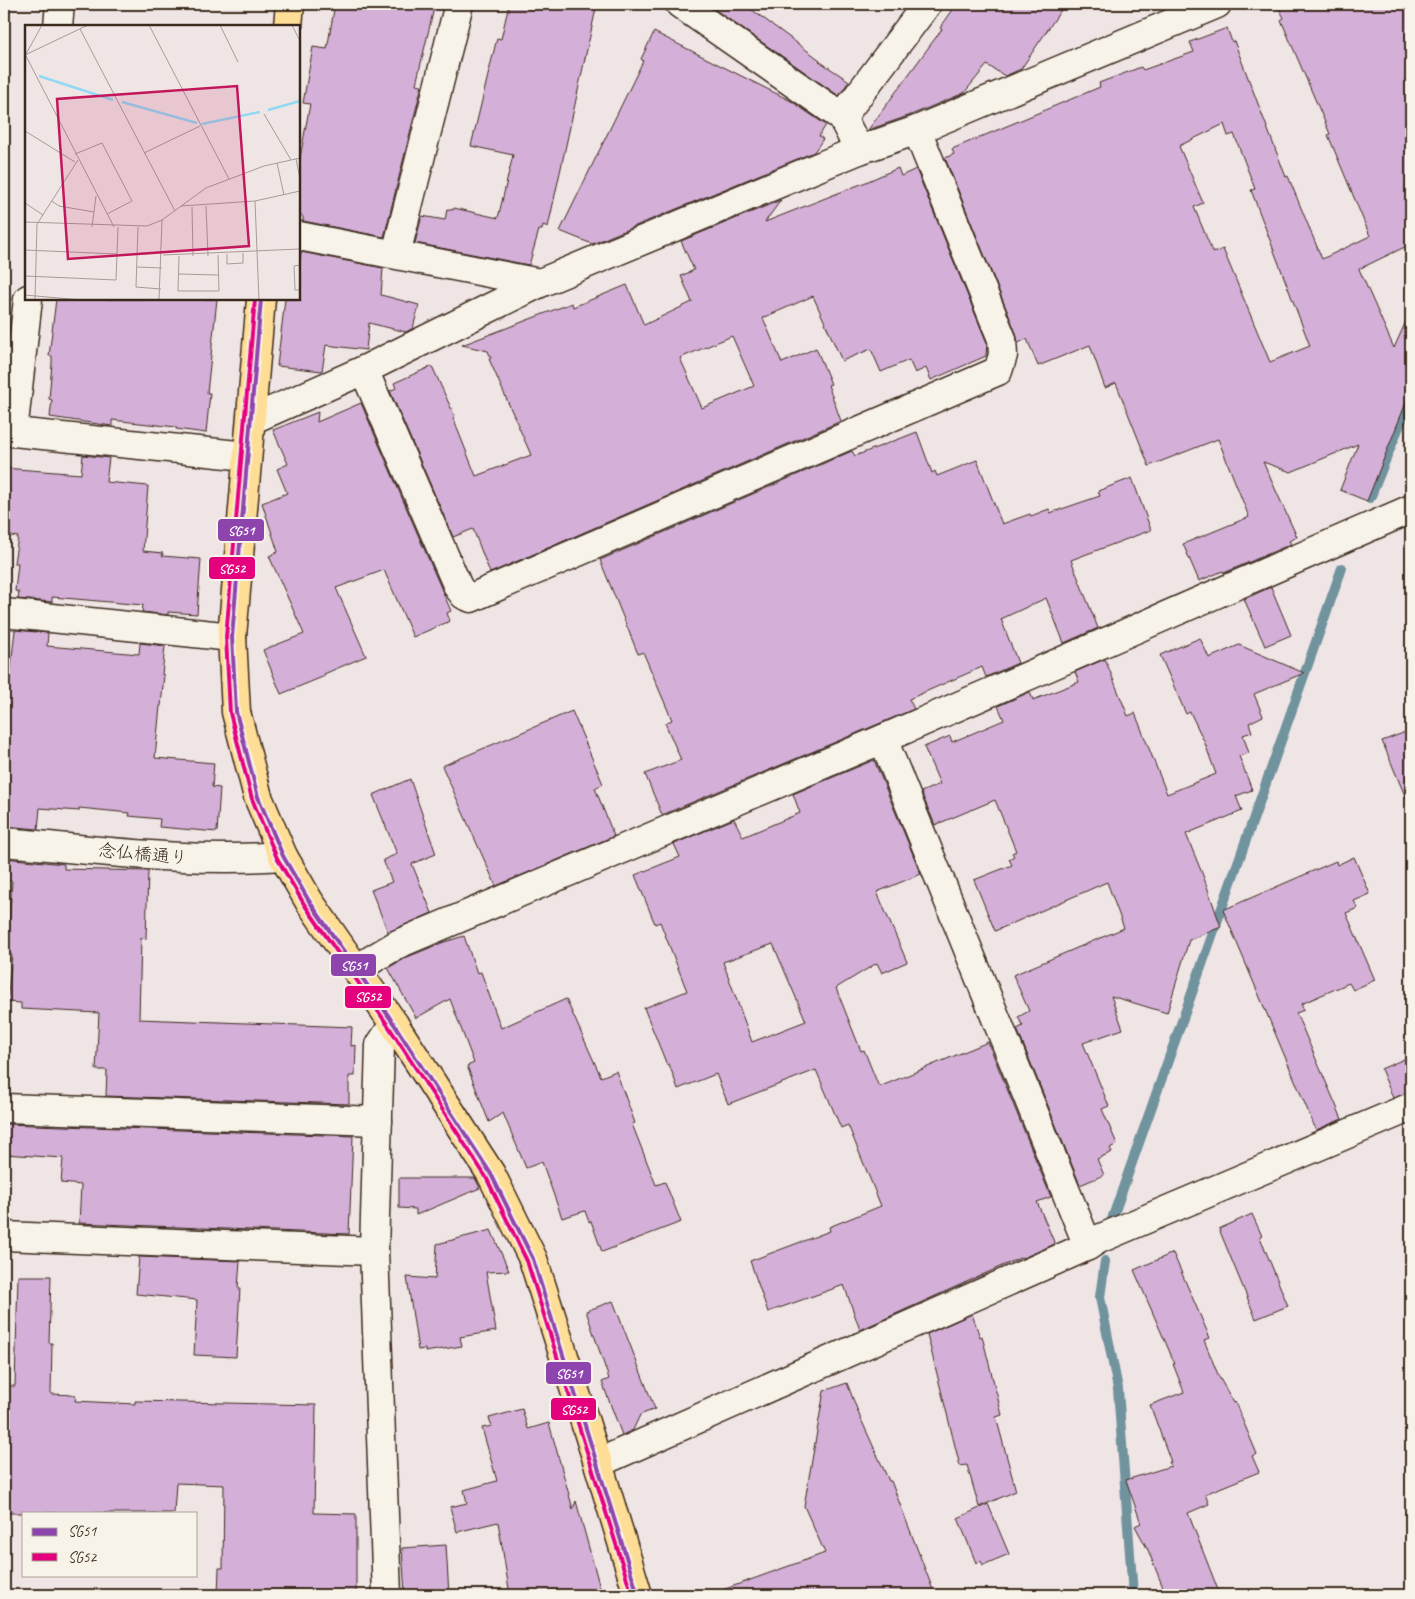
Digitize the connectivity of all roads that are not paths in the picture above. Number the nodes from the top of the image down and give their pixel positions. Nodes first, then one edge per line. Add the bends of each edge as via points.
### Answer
1 (60, 4) edge
2 (290, 4) edge
3 (459, 4) edge
4 (680, 4) edge
5 (926, 4) edge
6 (1217, 4) edge
7 (58, 25) edge
8 (288, 25) edge
9 (842, 117) junction
10 (917, 130) junction
11 (859, 150) junction
12 (300, 236) edge
13 (396, 254) junction
14 (540, 283) junction
15 (28, 300) edge
16 (261, 300) edge
17 (364, 370) junction
18 (251, 420) junction
19 (8, 431) edge
20 (247, 456) junction
21 (1411, 509) edge
22 (4, 613) edge
23 (232, 637) junction
24 (883, 739) junction
25 (4, 842) edge
26 (283, 856) junction
27 (356, 969) junction
28 (394, 1024) junction
29 (1411, 1107) edge
30 (4, 1108) edge
31 (378, 1121) junction
32 (4, 1236) edge
33 (1088, 1246) junction
34 (374, 1251) junction
35 (598, 1463) junction
36 (387, 1595) edge
37 (638, 1595) edge

1 - 7 street
2 - 8 main road
3 - 13 street
4 - 9 street
5 - 9 street
6 - 10 street
9 - 11 street
10 - 11 street
10 - 17 street via 1002,339 1003,355 998,371 471,598 458,587
11 - 14 street
12 - 13 street
13 - 14 street
14 - 17 street
15 - 19 street
16 - 18 main road
17 - 18 street
18 - 20 main road
19 - 20 street
20 - 23 main road
21 - 24 street
22 - 23 street
23 - 26 main road via 236,712 258,797
24 - 27 street via 398,944
24 - 33 street
25 - 26 street, 念仏橋通り via 188,858
26 - 27 main road via 309,901
27 - 28 main road
28 - 31 street via 380,1045
28 - 35 main road via 491,1174 533,1259
29 - 33 street
30 - 31 street
31 - 34 street
32 - 34 street
33 - 35 street
34 - 36 street
35 - 37 main road

